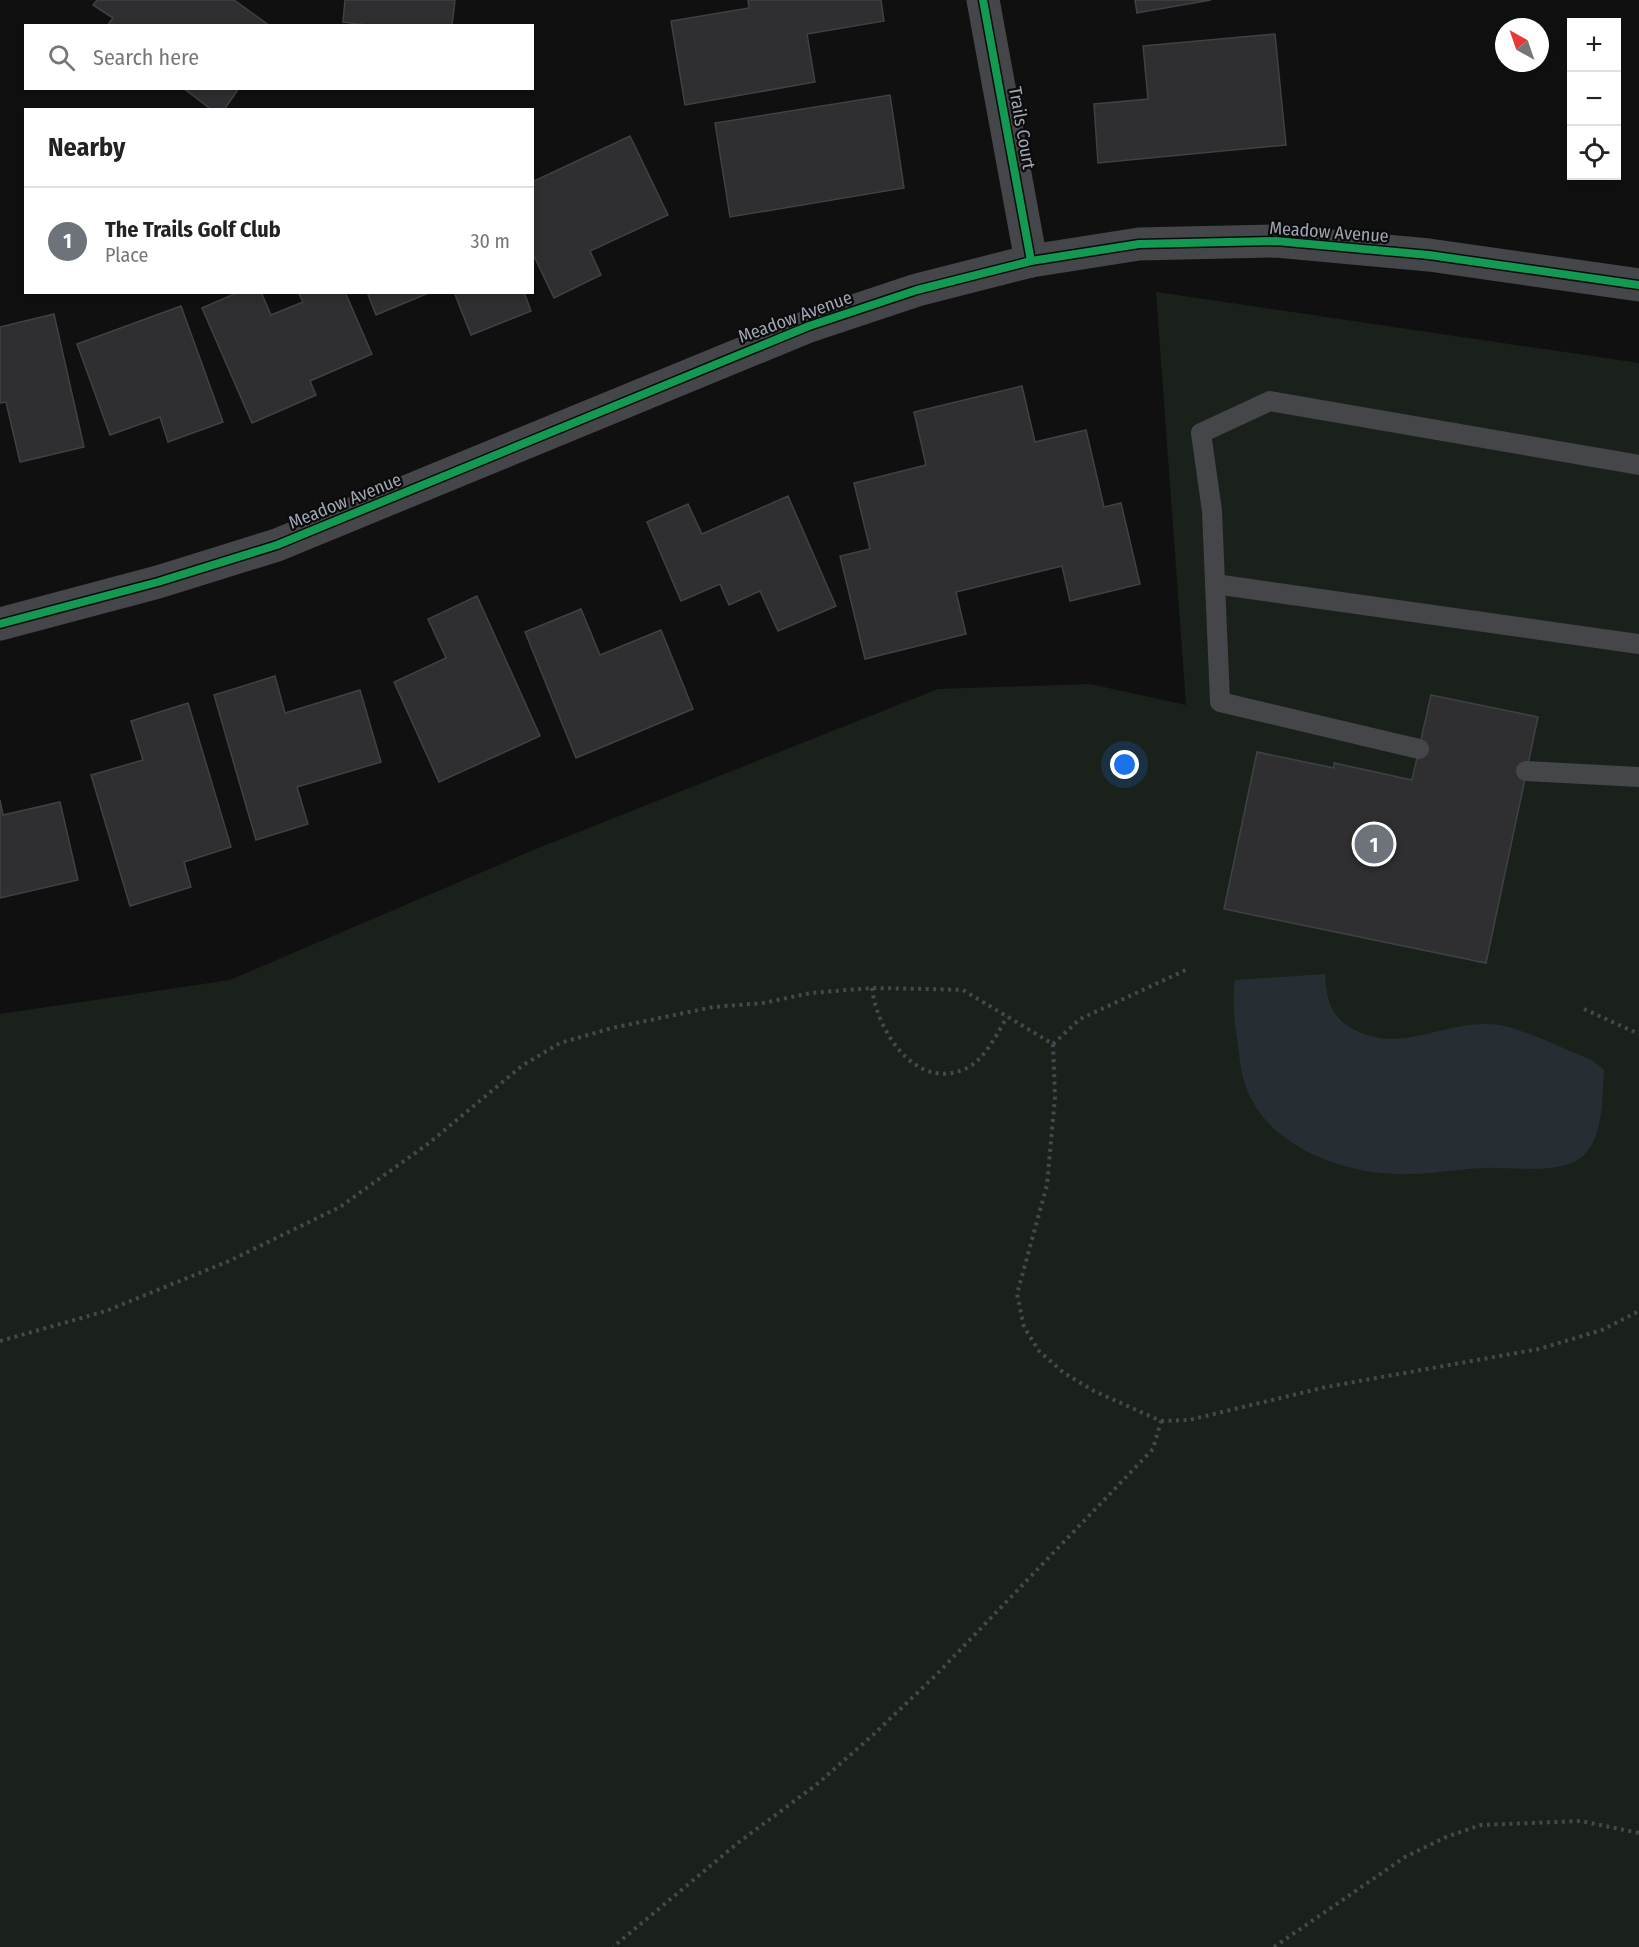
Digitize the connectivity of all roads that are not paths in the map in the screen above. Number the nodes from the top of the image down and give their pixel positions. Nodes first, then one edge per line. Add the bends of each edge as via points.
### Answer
1 (983, 0) edge
2 (1031, 261) junction
3 (1639, 285) edge
4 (1639, 465) edge
5 (1215, 584) junction
6 (0, 624) edge
7 (1639, 644) edge
8 (1419, 749) dead end
9 (1526, 771) dead end
10 (1639, 777) edge

1 - 2 street, Trails Court
2 - 3 street, Meadow Avenue via 1139,244 1276,241 1429,255
2 - 6 street, Meadow Avenue via 916,290 809,326 277,545
4 - 5 lane via 1270,401 1201,433 1212,511
5 - 7 lane
5 - 8 lane via 1220,702
9 - 10 lane

